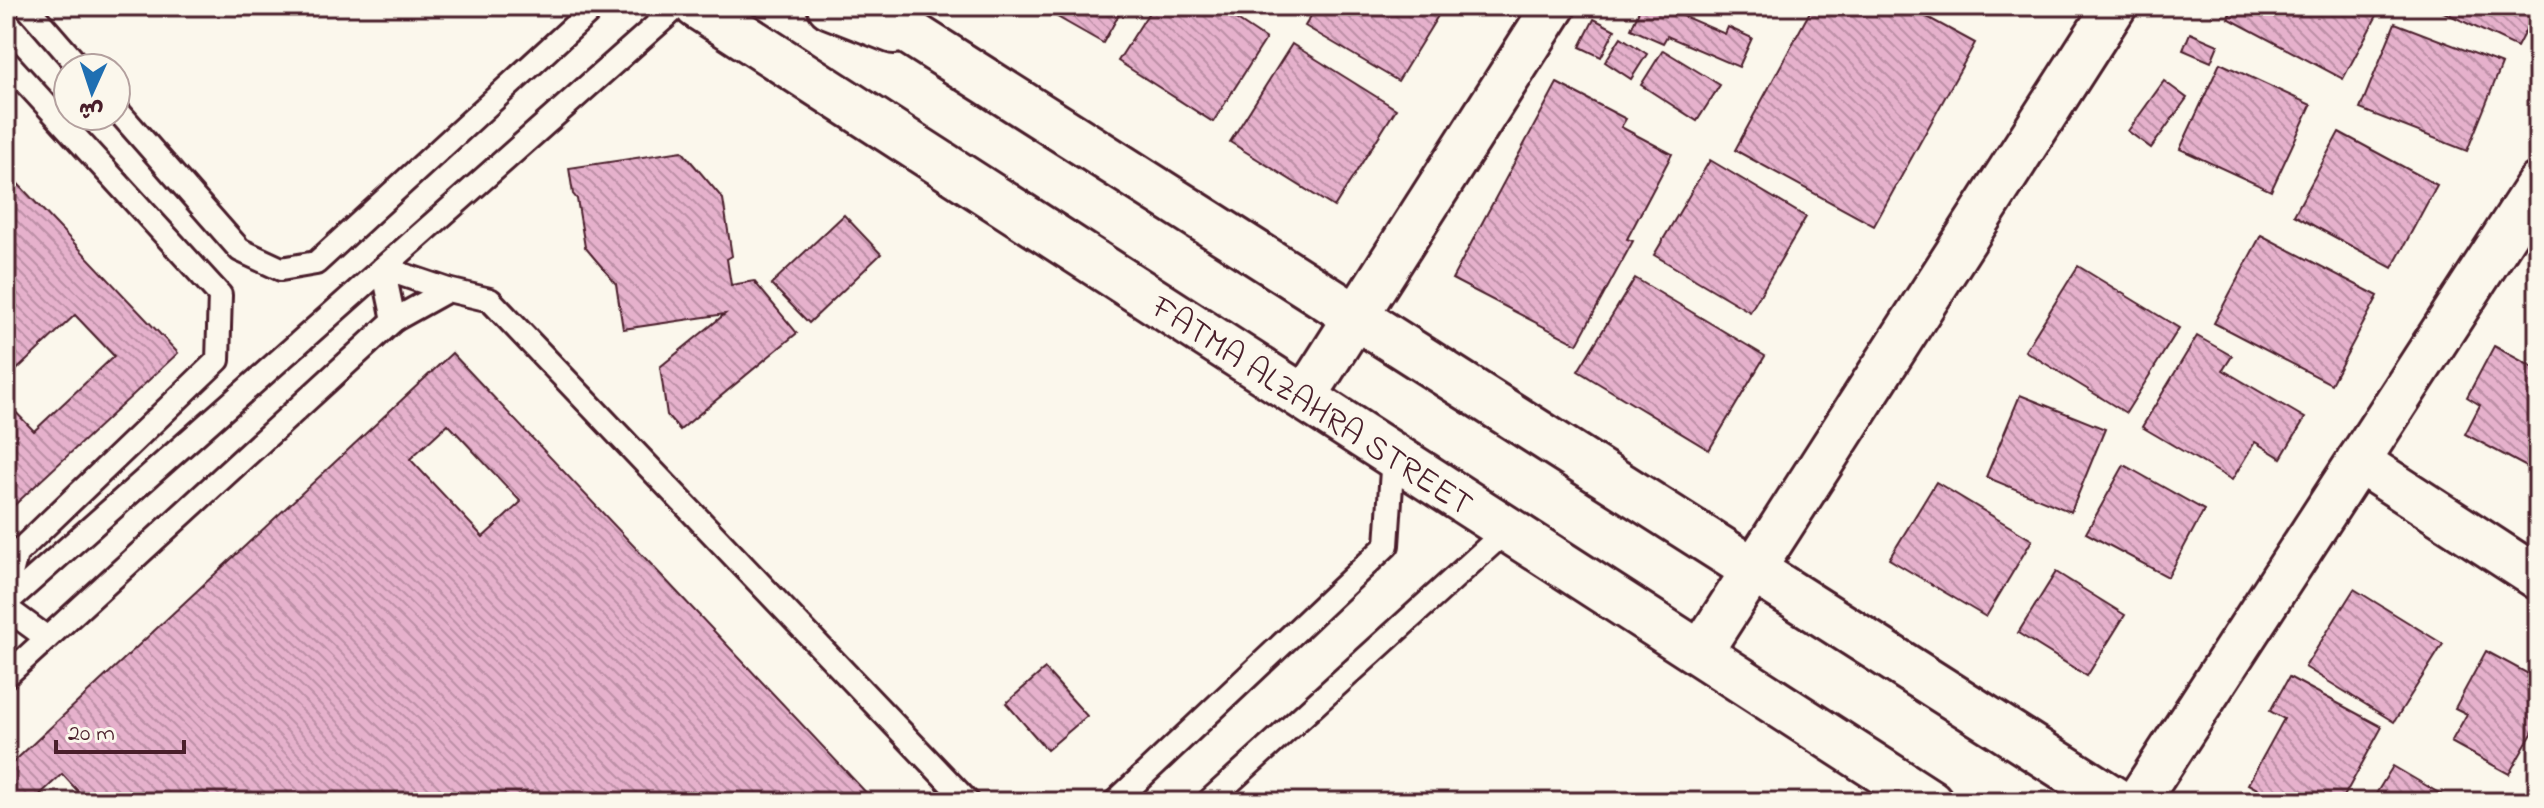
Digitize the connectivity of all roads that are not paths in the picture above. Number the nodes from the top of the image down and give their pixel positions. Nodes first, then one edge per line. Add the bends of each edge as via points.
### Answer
1 (26, 6) edge
2 (591, 6) edge
3 (678, 6) edge
4 (697, 6) edge
5 (830, 6) edge
6 (868, 6) edge
7 (1554, 6) edge
8 (2115, 6) edge
9 (929, 45) junction
10 (66, 52) edge
11 (6, 61) edge
12 (132, 127) edge
13 (2538, 184) edge
14 (448, 290) junction
15 (1355, 317) junction
16 (394, 320) junction
17 (1304, 398) junction
18 (1393, 455) junction
19 (2358, 461) junction
20 (1507, 530) junction
21 (1753, 570) junction
22 (2538, 578) edge
23 (6, 593) edge
24 (6, 605) edge
25 (47, 638) junction
26 (1700, 653) junction
27 (6, 676) edge
28 (968, 802) edge
29 (1115, 802) edge
30 (1208, 802) edge
31 (1930, 802) edge
32 (2118, 802) edge
33 (2137, 802) edge

1 - 10 lane
2 - 12 lane via 316,263 281,269 240,250
3 - 24 lane
4 - 17 street, FATMA ALZAHRA STREET
5 - 9 street
6 - 9 street
7 - 15 street
8 - 21 street
9 - 15 street
11 - 23 lane via 220,295 218,360 16,554
13 - 19 street
14 - 16 lane
14 - 16 lane via 383,268
14 - 28 lane via 490,300
15 - 17 street
15 - 21 street
16 - 25 lane
17 - 18 street, FATMA ALZAHRA STREET
18 - 20 street, FATMA ALZAHRA STREET
18 - 29 lane via 1387,545
19 - 22 street
19 - 33 street
20 - 26 street, FATMA ALZAHRA STREET
20 - 30 lane
21 - 26 street
21 - 32 street
24 - 25 lane
25 - 27 lane
26 - 31 street, FATMA ALZAHRA STREET

